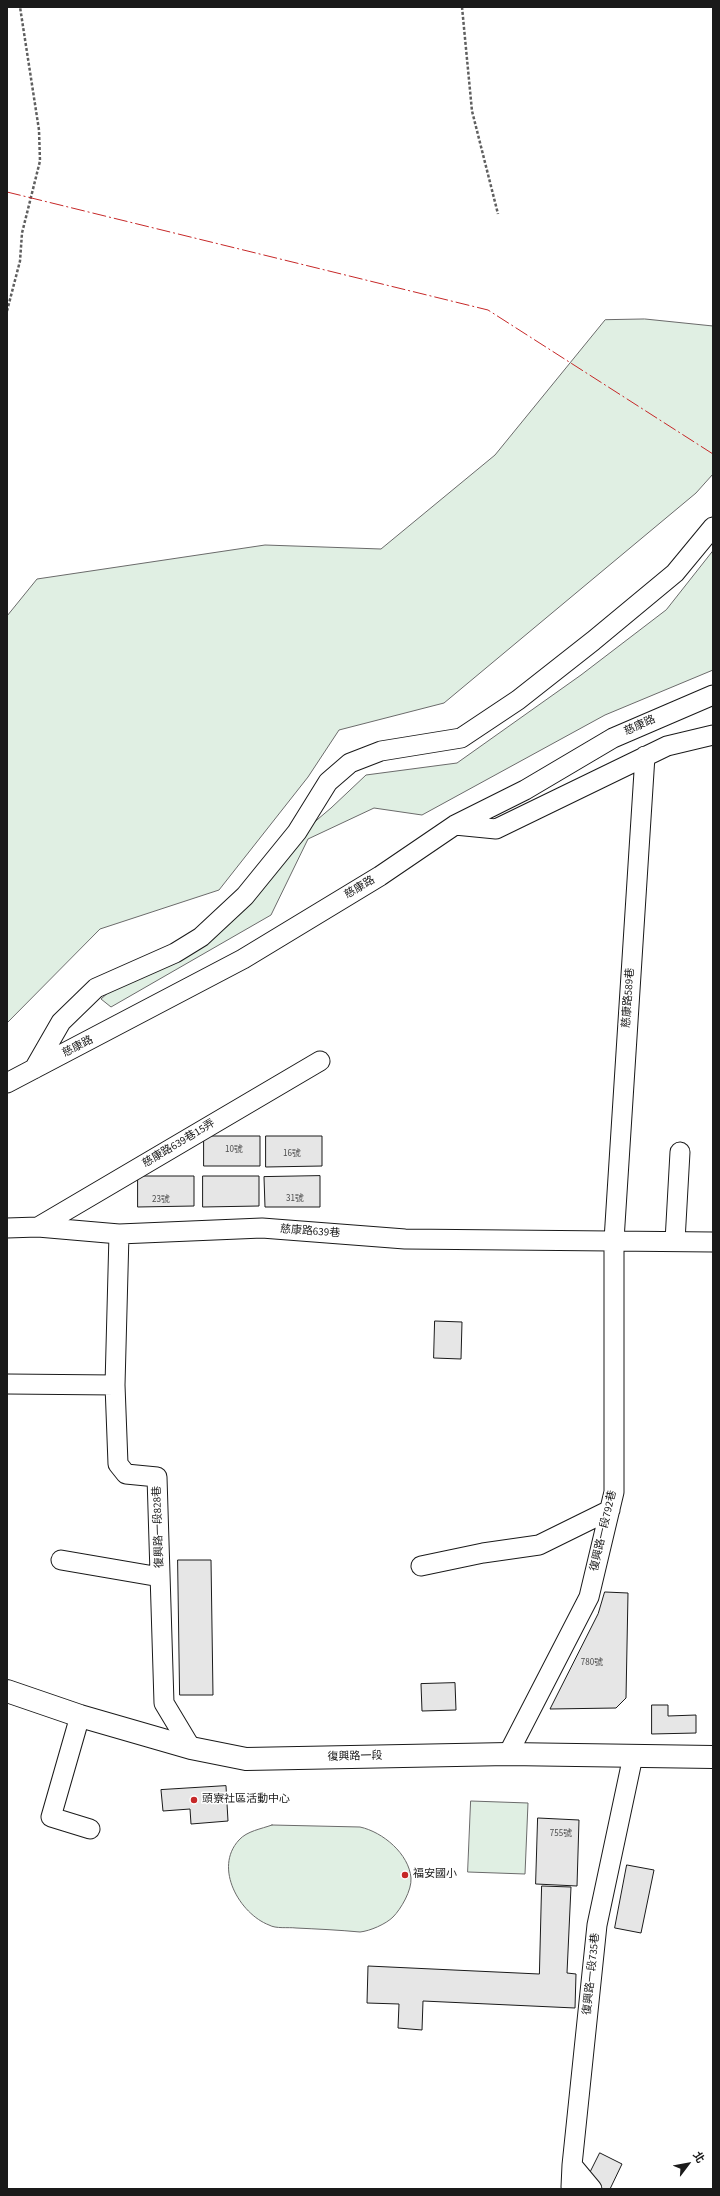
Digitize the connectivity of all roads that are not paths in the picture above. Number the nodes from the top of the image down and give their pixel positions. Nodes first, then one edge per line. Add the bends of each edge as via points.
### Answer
1 (713, 527) edge
2 (713, 695) edge
3 (713, 735) edge
4 (644, 756) junction
5 (455, 825) junction
6 (320, 1061) dead end
7 (34, 1069) junction
8 (7, 1083) edge
9 (680, 1152) dead end
10 (38, 1227) junction
11 (7, 1228) edge
12 (120, 1234) junction
13 (614, 1240) junction
14 (675, 1241) junction
15 (713, 1242) edge
16 (7, 1384) edge
17 (115, 1385) junction
18 (610, 1510) junction
19 (61, 1560) dead end
20 (421, 1566) dead end
21 (160, 1577) junction
22 (7, 1691) edge
23 (80, 1716) junction
24 (191, 1748) junction
25 (508, 1754) junction
26 (633, 1756) junction
27 (713, 1757) edge
28 (90, 1829) dead end
29 (572, 2165) junction
30 (572, 2189) edge
31 (592, 2189) edge

1 - 7 street via 675,573 518,700 461,738 381,751 350,763 328,782 297,832 245,896 201,937 176,953 96,988 61,1022
2 - 5 street, 慈康路 via 613,738 525,790
3 - 4 street via 667,746
4 - 5 street via 496,828
4 - 13 street, 慈康路589巷
5 - 7 street, 慈康路 via 380,876 243,959
6 - 10 street, 慈康路639巷15弄
7 - 8 street, 慈康路
9 - 14 street
10 - 11 street, 慈康路639巷
10 - 12 street, 慈康路639巷
12 - 13 street, 慈康路639巷 via 262,1228 405,1239
12 - 17 street, 復興路一段828巷
13 - 14 street, 慈康路639巷
13 - 18 street, 復興路一段792巷 via 614,1492
14 - 15 street, 慈康路639巷
16 - 17 street
17 - 21 street, 復興路一段828巷 via 118,1464 126,1474 157,1477
18 - 20 street via 539,1545
18 - 25 street, 復興路一段792巷 via 589,1597
19 - 21 street
21 - 24 street, 復興路一段828巷 via 164,1703
22 - 23 main road, 復興路一段
23 - 24 main road, 復興路一段
23 - 28 street via 51,1818
24 - 25 main road, 復興路一段 via 246,1758
25 - 26 main road, 復興路一段
26 - 27 main road, 復興路一段
26 - 29 street, 復興路一段735巷 via 597,1925
29 - 30 street, 復興路一段735巷
29 - 31 street

